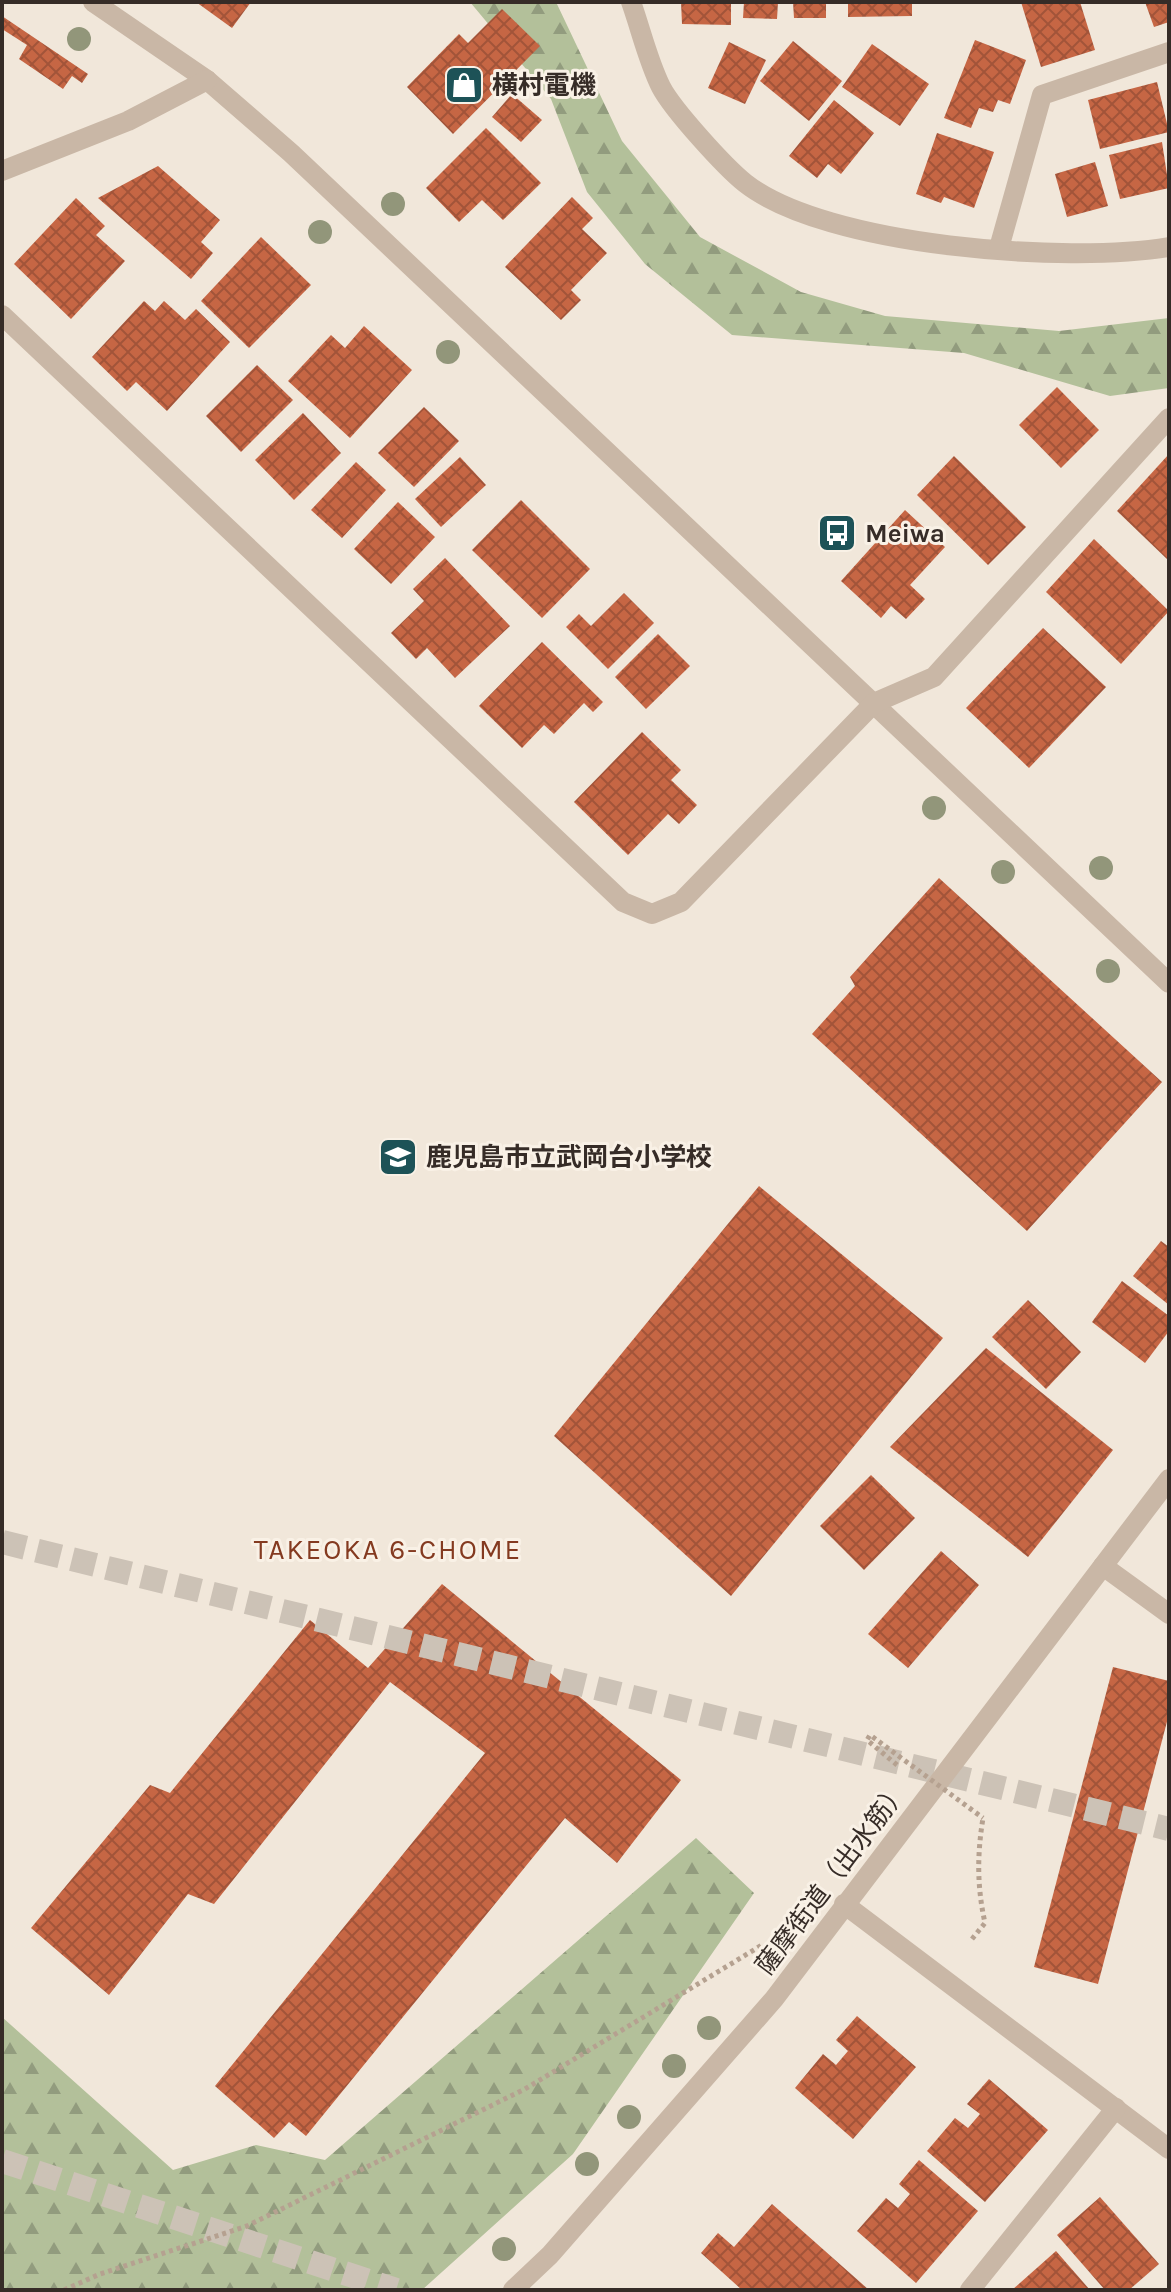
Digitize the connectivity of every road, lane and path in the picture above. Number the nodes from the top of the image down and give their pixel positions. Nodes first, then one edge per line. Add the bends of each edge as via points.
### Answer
1 (93, 2) edge
2 (631, 2) edge
3 (1169, 52) edge
4 (207, 80) junction
5 (2, 171) edge
6 (1169, 247) edge
7 (999, 248) junction
8 (2, 315) edge
9 (1169, 418) edge
10 (874, 703) junction
11 (1169, 983) edge
12 (1169, 1479) edge
13 (1103, 1566) junction
14 (1169, 1614) edge
15 (897, 1765) dead end
16 (844, 1904) junction
17 (972, 1939) dead end
18 (762, 1945) dead end
19 (1116, 2108) junction
20 (1169, 2149) edge
21 (64, 2290) edge
22 (513, 2290) edge
23 (970, 2290) edge

1 - 4 street
2 - 7 street via 662,89 743,182 776,204 822,220 885,235
3 - 7 street via 1042,95
4 - 5 street via 128,121
4 - 10 street via 303,164
6 - 7 street via 1068,252
8 - 10 street via 623,902 652,914 681,902
9 - 10 street via 934,677
10 - 11 street
12 - 13 street, 薩摩街道（出水筋）
13 - 14 street
13 - 16 street, 薩摩街道（出水筋）
15 - 17 path, bridge via 867,1740 870,1735 983,1818 977,1890 985,1923
16 - 19 street
16 - 22 street, 薩摩街道（出水筋） via 774,1999 550,2255
18 - 21 path via 525,2089 247,2226
19 - 20 street
19 - 23 street

